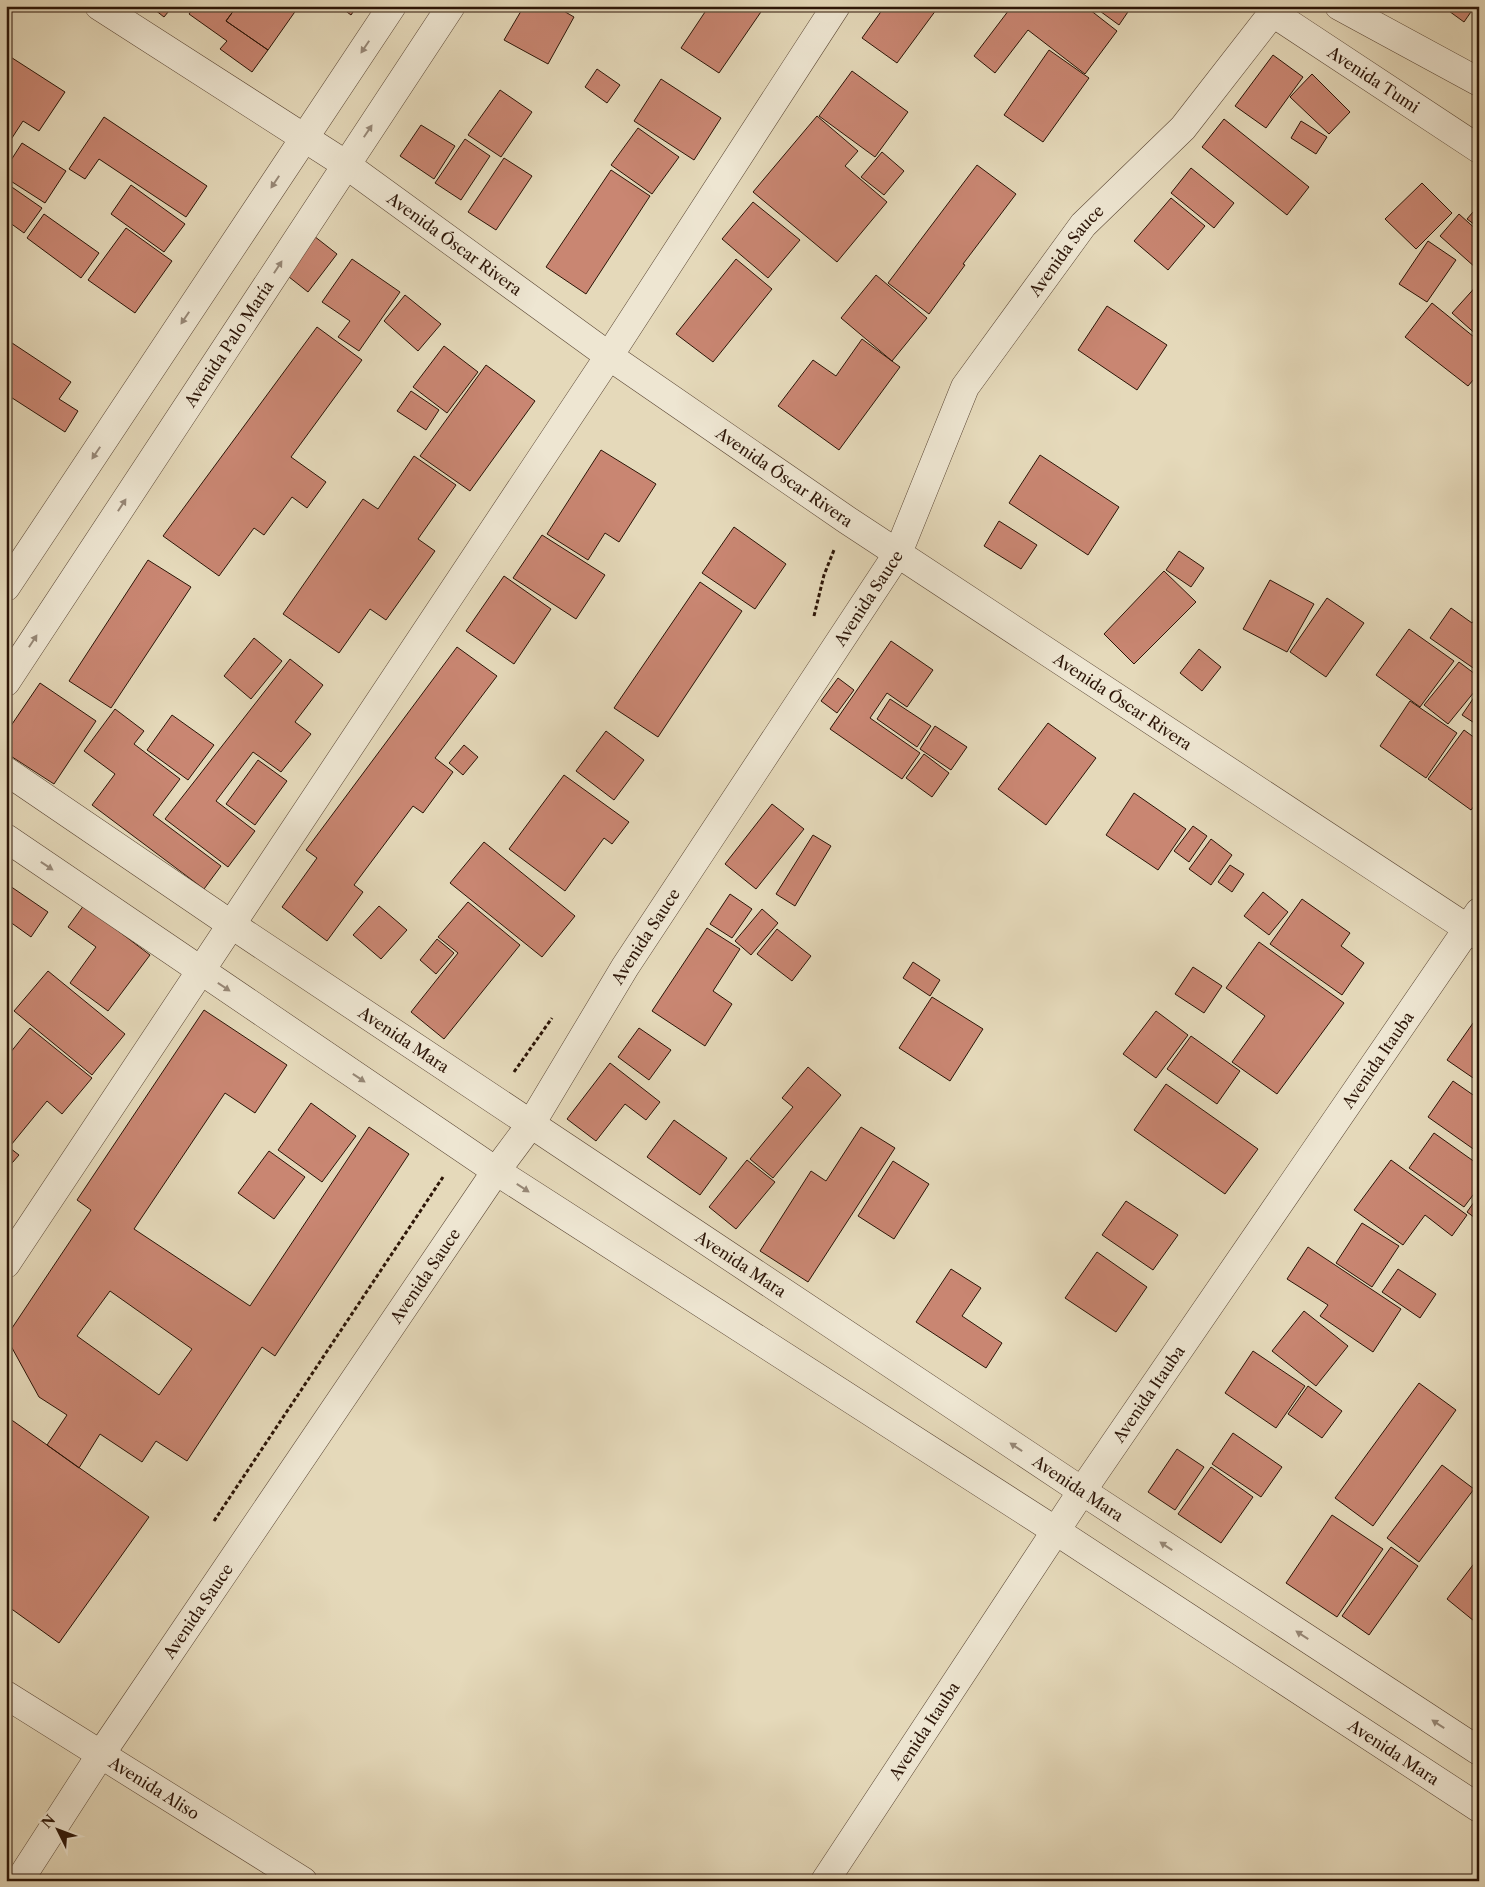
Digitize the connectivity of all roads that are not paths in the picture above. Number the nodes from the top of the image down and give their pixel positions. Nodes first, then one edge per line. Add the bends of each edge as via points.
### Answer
1 (98, 6) edge
2 (392, 6) edge
3 (451, 6) edge
4 (836, 6) edge
5 (1339, 6) edge
6 (1274, 8) edge
7 (1479, 82) edge
8 (304, 138) junction
9 (1479, 149) edge
10 (345, 164) junction
11 (609, 356) junction
12 (898, 553) junction
13 (6, 587) edge
14 (6, 682) edge
15 (6, 771) edge
16 (6, 838) edge
17 (232, 925) junction
18 (1475, 926) edge
19 (201, 971) junction
20 (531, 1124) junction
21 (496, 1171) junction
22 (6, 1264) edge
23 (1082, 1491) junction
24 (1056, 1531) junction
25 (6, 1695) edge
26 (1479, 1751) edge
27 (101, 1754) junction
28 (1479, 1808) edge
29 (19, 1881) edge
30 (302, 1881) edge
31 (825, 1881) edge

1 - 8 street, Avenida Óscar Rivera
2 -> 8 street
10 -> 3 street, Avenida Palo María
4 - 11 street
5 - 7 street
6 - 9 street, Avenida Tumi
6 - 12 street, Avenida Sauce via 1183,128 1083,225 965,386
8 - 10 street, Avenida Óscar Rivera
8 -> 13 street
10 - 11 street, Avenida Óscar Rivera
14 -> 10 street, Avenida Palo María
11 - 12 street, Avenida Óscar Rivera
11 - 17 street
12 - 18 street, Avenida Óscar Rivera
12 - 20 street, Avenida Sauce via 624,967
15 - 17 street, Avenida Mara
16 -> 19 street, Avenida Mara
17 - 19 street
17 - 20 street, Avenida Mara
18 - 23 street, Avenida Itauba
19 -> 21 street, Avenida Mara
19 - 22 street
20 - 21 street, Avenida Sauce
23 -> 20 street, Avenida Mara
21 -> 24 street, Avenida Mara
21 - 27 street, Avenida Sauce
23 - 24 street, Avenida Itauba
26 -> 23 street, Avenida Mara
24 - 28 street, Avenida Mara
24 - 31 street, Avenida Itauba
25 - 27 street, Avenida Aliso
27 - 29 street, Avenida Sauce
27 - 30 street, Avenida Aliso

